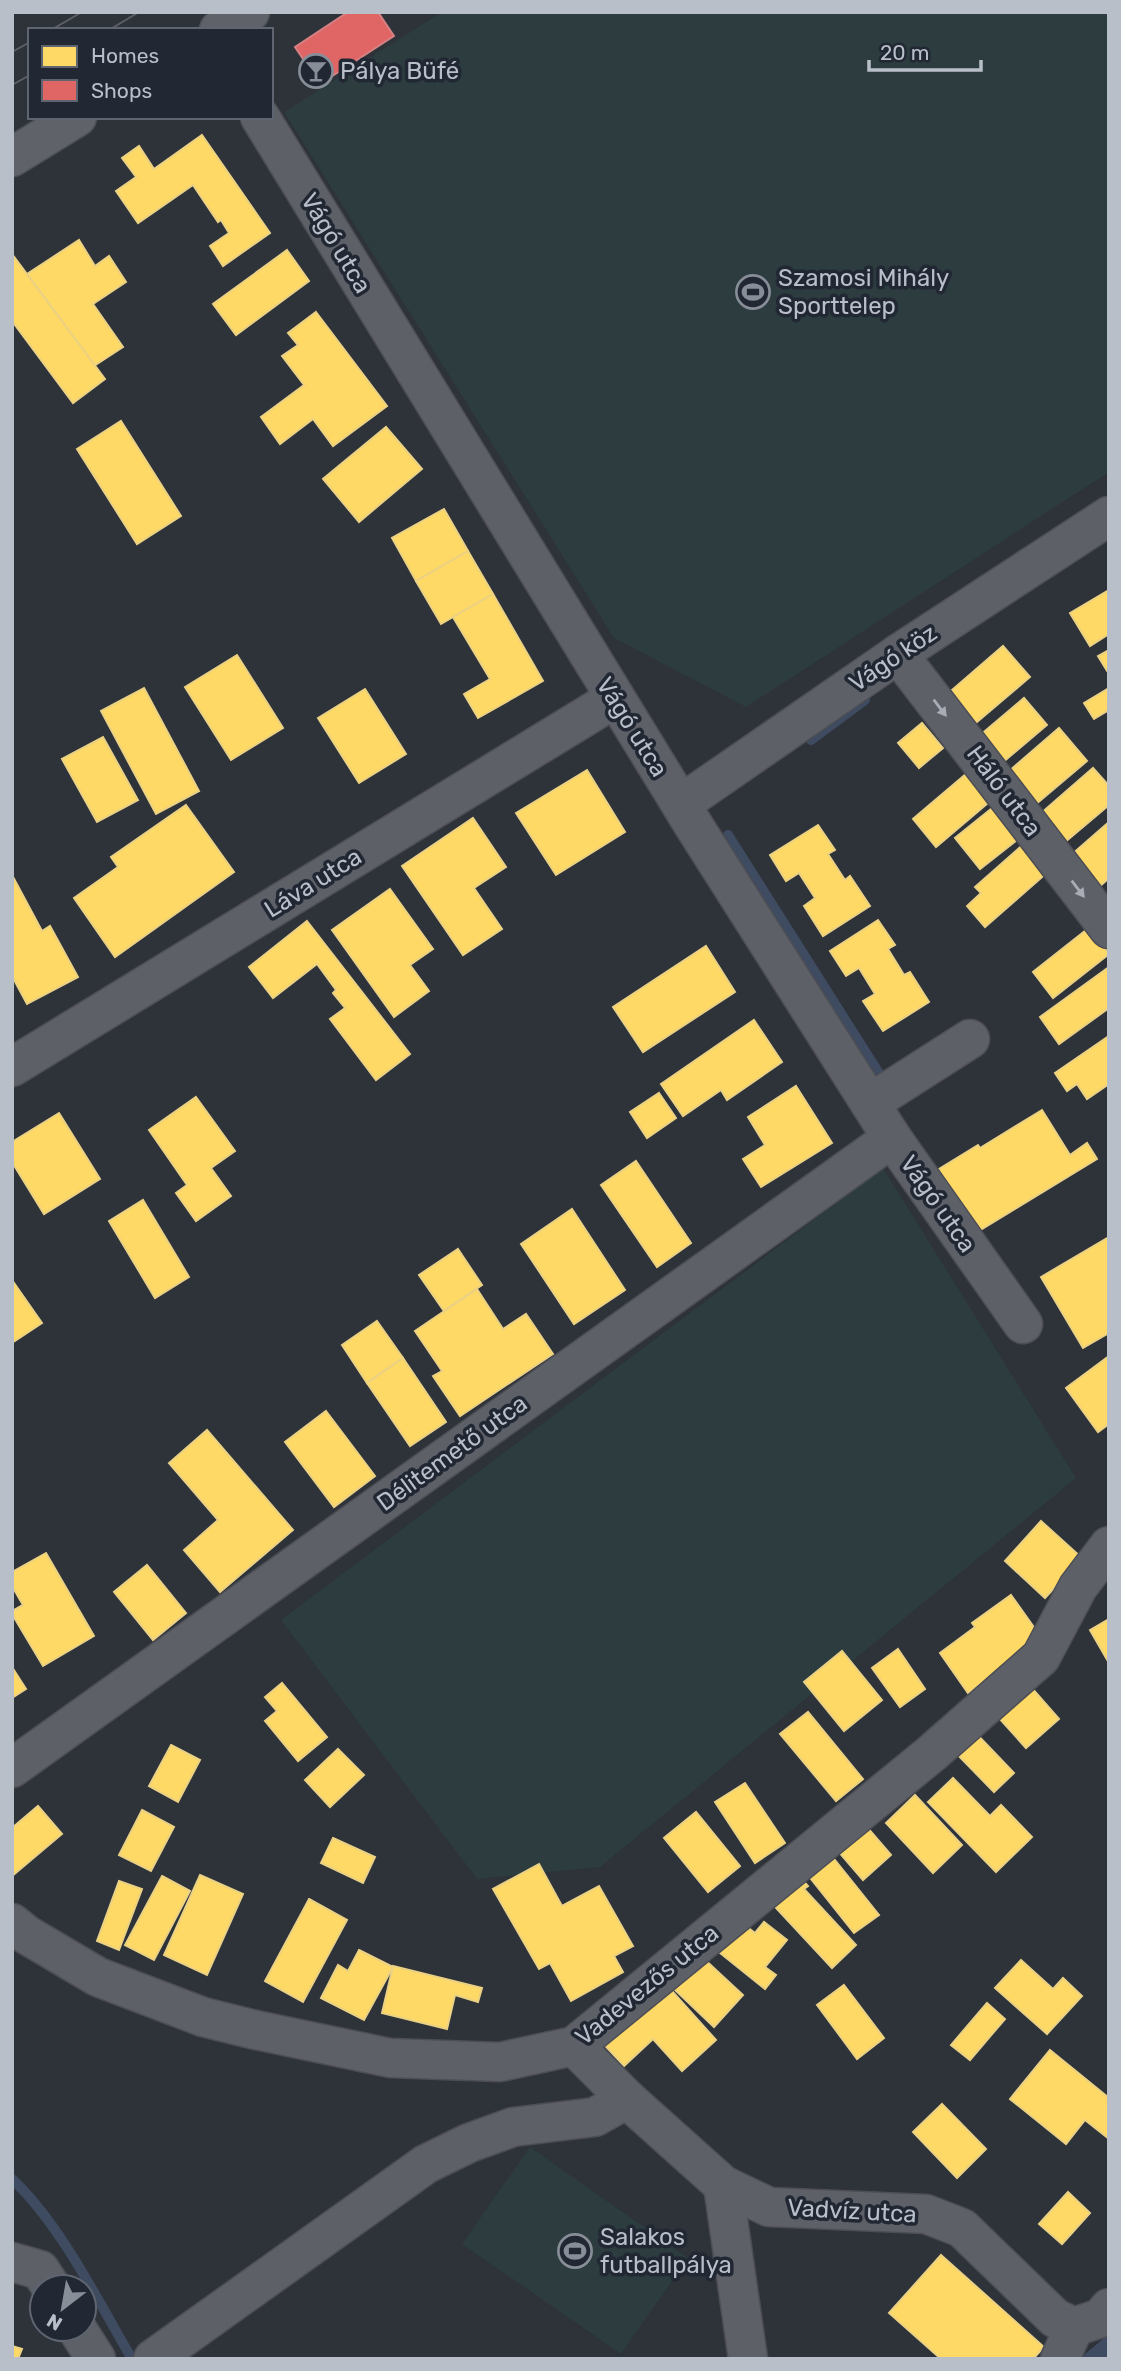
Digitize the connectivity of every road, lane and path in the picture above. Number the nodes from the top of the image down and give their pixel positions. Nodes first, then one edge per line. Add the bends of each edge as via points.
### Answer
1 (250, 12) edge
2 (222, 28) edge
3 (73, 119) edge
4 (261, 119) edge
5 (13, 156) edge
6 (1109, 516) edge
7 (898, 654) junction
8 (614, 699) junction
9 (681, 804) junction
10 (1109, 929) edge
11 (970, 1039) dead end
12 (12, 1067) edge
13 (870, 1103) junction
14 (892, 1138) junction
15 (1023, 1324) dead end
16 (1109, 1546) edge
17 (12, 1768) edge
18 (12, 1923) edge
19 (574, 2046) junction
20 (627, 2099) junction
21 (723, 2185) junction
22 (12, 2262) edge
23 (42, 2273) edge
24 (1109, 2308) edge
25 (86, 2343) edge
26 (1067, 2343) edge
27 (162, 2353) edge
28 (96, 2359) edge
29 (748, 2359) edge

1 - 2 main road
3 - 5 main road
4 - 8 street, Vágó utca
6 - 7 street, Vágó köz
7 - 9 street, Vágó köz
7 -> 10 street, Háló utca
8 - 9 street, Vágó utca
8 - 12 street, Láva utca
9 - 13 street, Vágó utca
11 - 13 street
13 - 14 street, Vágó utca
14 - 15 street, Vágó utca
14 - 17 street, Délitemető utca
16 - 19 street, Vadevezős utca via 1078,1587 1041,1657 932,1753
18 - 19 street, Vadevezős utca via 98,1977 191,2013 256,2030 404,2058 500,2062
19 - 20 street, Vadvíz utca
20 - 21 street, Vadvíz utca
20 - 27 street via 595,2117 513,2127 426,2164
21 - 26 street, Vadvíz utca via 769,2207 926,2214 962,2228 1055,2318
21 - 29 street
22 - 23 street
24 - 26 street
25 - 28 street

